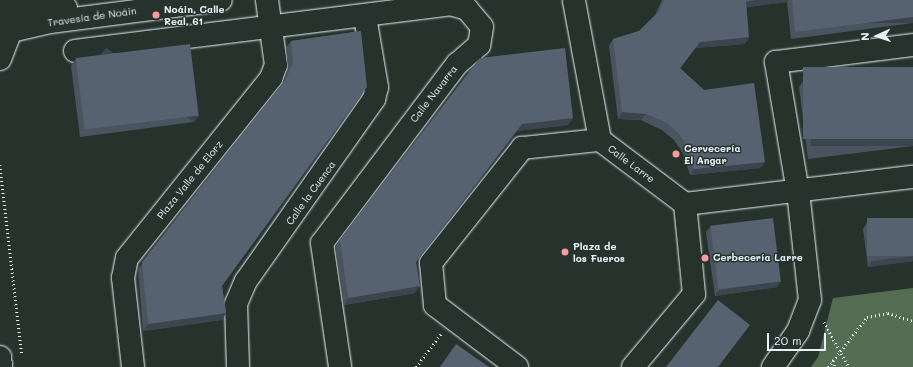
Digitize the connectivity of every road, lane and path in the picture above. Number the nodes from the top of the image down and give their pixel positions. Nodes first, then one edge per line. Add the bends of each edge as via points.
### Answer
1 (126, 0) edge
2 (221, 0) edge
3 (267, 0) edge
4 (573, 0) edge
5 (6, 4) edge
6 (365, 17) junction
7 (270, 28) junction
8 (11, 31) junction
9 (913, 45) edge
10 (75, 51) dead end
11 (0, 59) edge
12 (600, 140) junction
13 (0, 165) edge
14 (913, 177) edge
15 (798, 192) junction
16 (685, 204) junction
17 (810, 300) junction
18 (913, 321) edge
19 (443, 330) dead end
20 (841, 350) junction
21 (0, 357) edge
22 (23, 359) dead end
23 (833, 361) junction
24 (1, 367) edge
25 (133, 367) edge
26 (238, 367) edge
27 (340, 367) edge
28 (416, 367) edge
29 (517, 367) edge
30 (633, 367) edge
31 (773, 367) edge
32 (828, 367) edge
33 (835, 367) edge
34 (849, 367) edge

1 - 5 main road, Travesía de Noáin via 49,10
2 - 8 main road, Travesía de Noáin via 50,22
3 - 7 main road, Plaza Valle de Elorz
4 - 12 main road, Calle Larre
5 - 8 main road
6 - 7 main road, Calle Navarra
6 - 26 main road, Calle la Cuenca via 377,87 374,99 246,281 236,304
6 - 27 main road, Calle Navarra via 450,4 467,9 482,27 482,36 479,45 457,64 322,243
7 - 10 main road, Calle Navarra
7 - 25 main road, Plaza Valle de Elorz via 276,65 271,78 127,258 123,278
8 - 11 main road
9 - 15 main road via 776,62
12 - 16 main road, Calle Larre
12 - 29 main road via 522,148 431,263 435,305
13 - 22 path
14 - 15 main road
15 - 16 main road
15 - 17 main road
16 - 30 main road via 694,294
17 - 20 path
17 - 31 main road via 798,331
18 - 20 path via 888,313 867,317
19 - 28 path
20 - 23 path
20 - 34 path
21 - 24 main road
23 - 32 path
23 - 33 path

